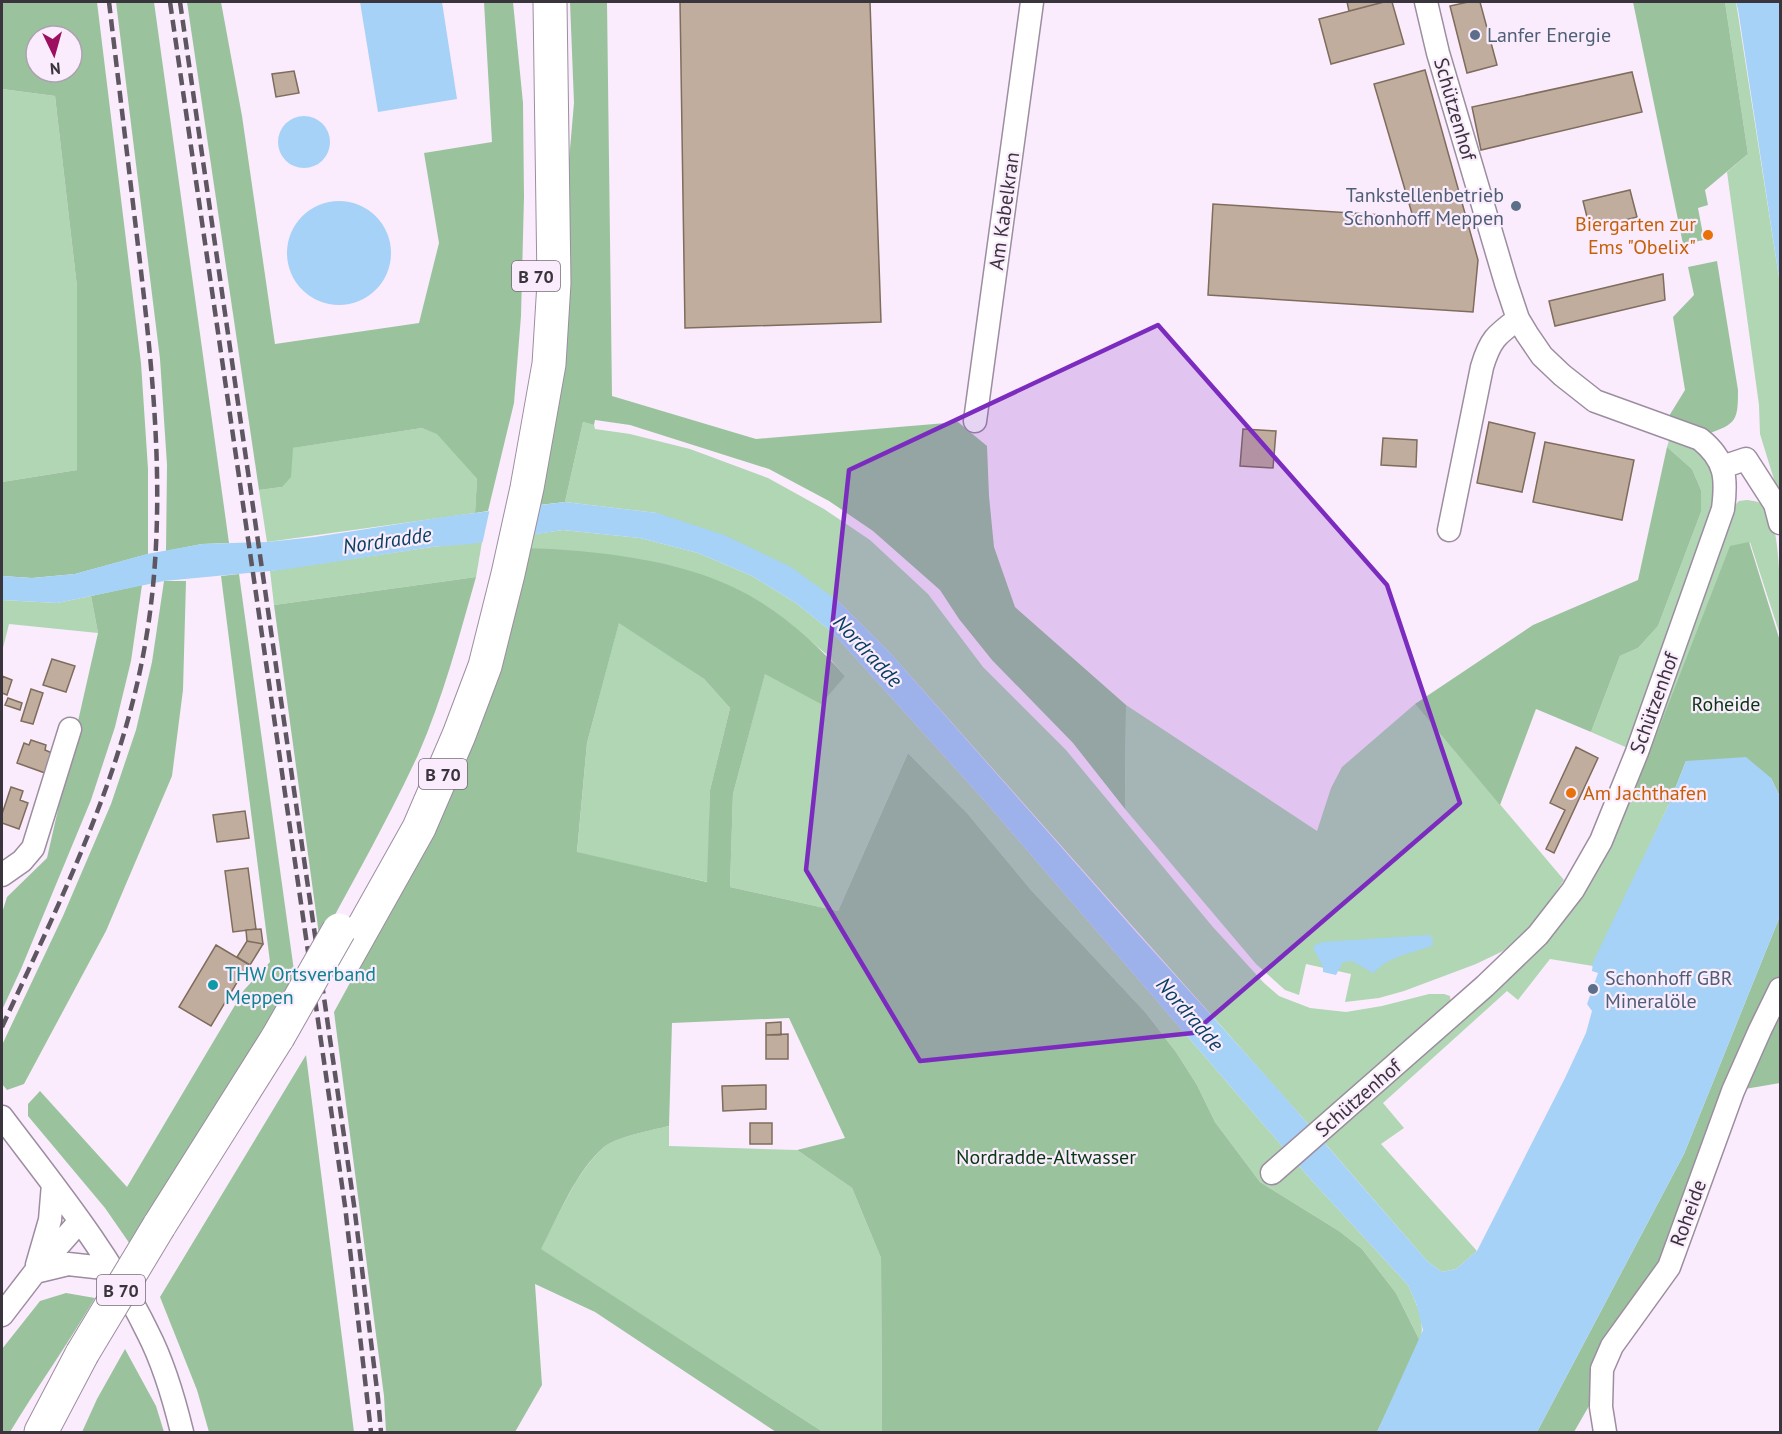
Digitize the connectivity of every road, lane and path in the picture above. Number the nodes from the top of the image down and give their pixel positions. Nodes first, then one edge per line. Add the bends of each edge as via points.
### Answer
1 (532, 2) edge
2 (550, 2) edge
3 (1032, 2) edge
4 (1426, 2) edge
5 (1518, 319) junction
6 (975, 422) dead end
7 (1722, 467) junction
8 (517, 488) junction
9 (1780, 523) edge
10 (1449, 530) dead end
11 (70, 729) dead end
12 (2, 875) edge
13 (1780, 988) edge
14 (2, 1117) edge
15 (1276, 1170) dead end
16 (52, 1184) junction
17 (80, 1221) junction
18 (113, 1269) junction
19 (35, 1272) junction
20 (2, 1315) edge
21 (90, 1360) junction
22 (41, 1432) edge
23 (64, 1432) edge
24 (182, 1432) edge
25 (1605, 1432) edge

1 - 8 highway, B 70 via 536,281
2 - 8 highway, B 70 via 554,283 549,364
3 - 6 street, Am Kabelkran
4 - 5 street, Schützenhof
5 - 7 street, Schützenhof via 1542,356 1595,400 1700,439 1713,450
5 - 10 street via 1487,348
7 - 9 street via 1746,459 1775,504
7 - 15 street, Schützenhof via 1723,509 1713,538 1637,752 1601,841 1573,890 1538,935 1485,986
8 - 21 highway, B 70, bridge via 499,574 442,723 342,945
11 - 12 street via 33,848
13 - 25 street, Roheide via 1733,1091 1668,1267 1612,1346 1602,1369
14 - 16 street
16 - 17 street
16 - 19 street via 50,1220
17 - 18 street
17 - 19 street
18 - 19 street via 68,1264
18 - 24 street via 149,1333
19 - 20 street
21 - 22 highway, B 70
21 - 23 highway, B 70

